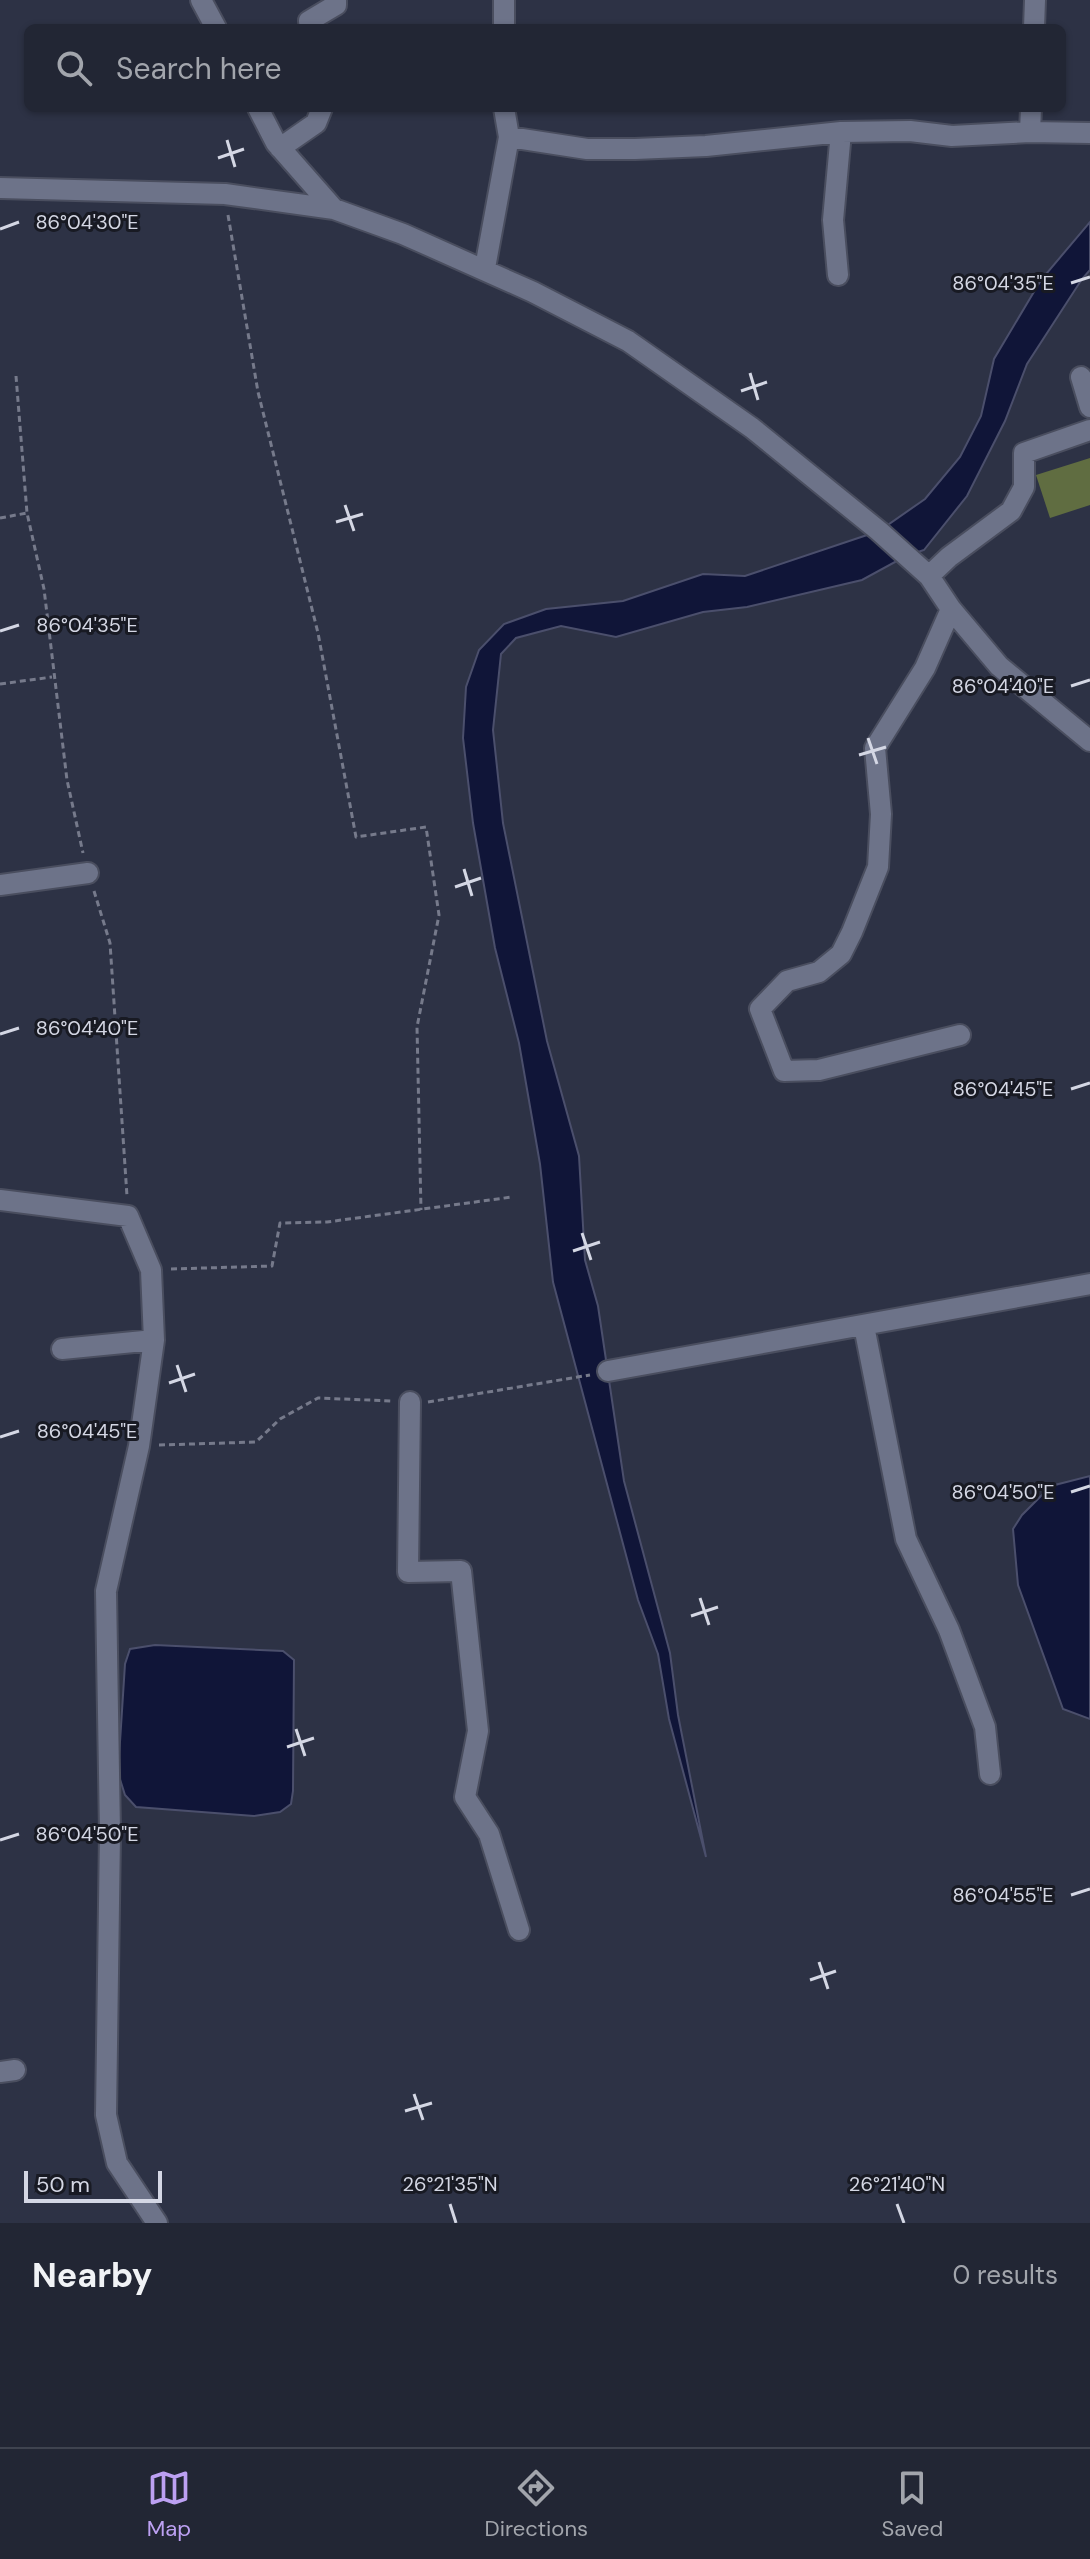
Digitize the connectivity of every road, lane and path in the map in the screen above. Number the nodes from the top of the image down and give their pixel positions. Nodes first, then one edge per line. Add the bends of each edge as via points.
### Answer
1 (201, 0) edge
2 (336, 0) edge
3 (504, 0) edge
4 (1035, 0) edge
5 (214, 24) edge
6 (309, 24) edge
7 (504, 24) edge
8 (1034, 24) edge
9 (260, 112) edge
10 (320, 112) edge
11 (505, 112) edge
12 (1031, 112) edge
13 (841, 132) junction
14 (1030, 132) junction
15 (1090, 133) edge
16 (509, 137) junction
17 (280, 148) junction
18 (0, 188) edge
19 (225, 194) junction
20 (334, 209) junction
21 (485, 268) junction
22 (838, 275) dead end
23 (16, 376) dead end
24 (1081, 377) dead end
25 (1090, 407) edge
26 (1090, 430) edge
27 (27, 513) junction
28 (0, 518) edge
29 (929, 576) junction
30 (951, 609) junction
31 (53, 677) junction
32 (0, 684) edge
33 (1090, 741) edge
34 (88, 873) junction
35 (0, 885) edge
36 (960, 1035) dead end
37 (512, 1197) dead end
38 (0, 1200) edge
39 (421, 1210) junction
40 (128, 1216) junction
41 (151, 1270) junction
42 (1090, 1284) edge
43 (864, 1326) junction
44 (154, 1340) junction
45 (62, 1349) dead end
46 (608, 1371) dead end
47 (410, 1402) dead end
48 (256, 1442) dead end
49 (139, 1446) junction
50 (990, 1774) dead end
51 (519, 1930) dead end
52 (157, 2223) edge

1 - 5 street
2 - 6 street
3 - 7 street
4 - 8 street
9 - 17 street
10 - 17 street via 316,123
11 - 16 street
12 - 14 street
13 - 14 street
13 - 16 street via 635,149 587,149
13 - 22 street via 833,220
14 - 15 street
16 - 21 street
17 - 20 street
18 - 19 street
19 - 20 street
19 - 39 path via 258,392 318,633 356,837 426,827 439,915 417,1027
20 - 21 street
21 - 29 street via 628,341 752,428
23 - 27 path
24 - 25 street
26 - 29 street via 1024,453 1024,487 1011,511
27 - 28 path
27 - 31 path via 44,589
29 - 30 street
30 - 33 street via 999,666
30 - 36 street via 925,668 875,748 881,814 878,867 852,932 841,954 819,972 787,981 760,1009 784,1071 819,1070
31 - 32 path
31 - 34 path via 67,780
34 - 35 street
34 - 40 path via 110,943
37 - 39 path
38 - 40 street
39 - 41 path via 280,1223 272,1266
40 - 41 street
41 - 44 street
42 - 43 street
43 - 46 street
43 - 50 street via 906,1539 949,1630 985,1727
44 - 45 street
44 - 49 street
47 - 51 street via 408,1572 461,1571 478,1731 465,1797 489,1834
48 - 49 path
49 - 52 street via 106,1591 106,2115 117,2163

